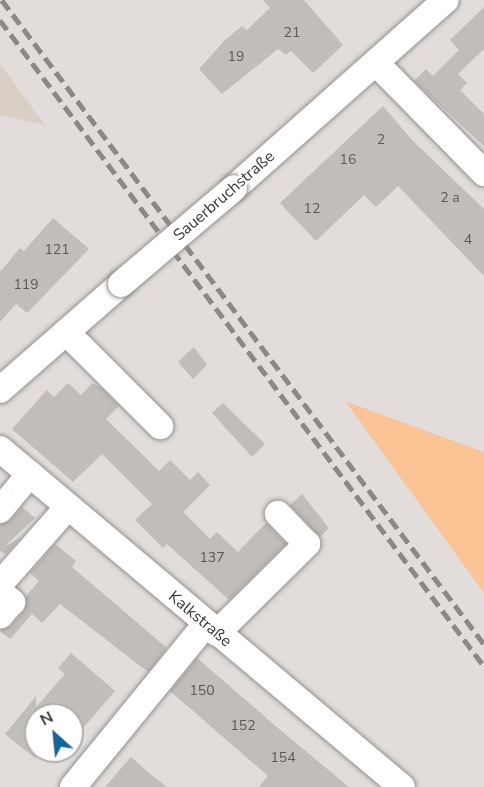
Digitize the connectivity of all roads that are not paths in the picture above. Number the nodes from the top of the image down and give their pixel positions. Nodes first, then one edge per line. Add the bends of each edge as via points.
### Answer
1 (446, 0) edge
2 (377, 64) junction
3 (484, 173) edge
4 (67, 333) junction
5 (0, 390) edge
6 (160, 426) dead end
7 (0, 449) edge
8 (30, 474) junction
9 (68, 507) junction
10 (0, 510) edge
11 (278, 514) dead end
12 (0, 584) edge
13 (0, 592) edge
14 (0, 616) edge
15 (212, 628) junction
16 (73, 787) edge
17 (402, 787) edge

1 - 2 street, Sauerbruchstraße
2 - 3 street
2 - 4 street, Sauerbruchstraße, bridge
4 - 5 street, Sauerbruchstraße
4 - 6 street
7 - 8 street, Kalkstraße
8 - 9 street, Kalkstraße
8 - 10 street
9 - 12 street
9 - 15 street, Kalkstraße
11 - 15 street via 307,544
13 - 14 street via 12,602
15 - 16 street
15 - 17 street, Kalkstraße

